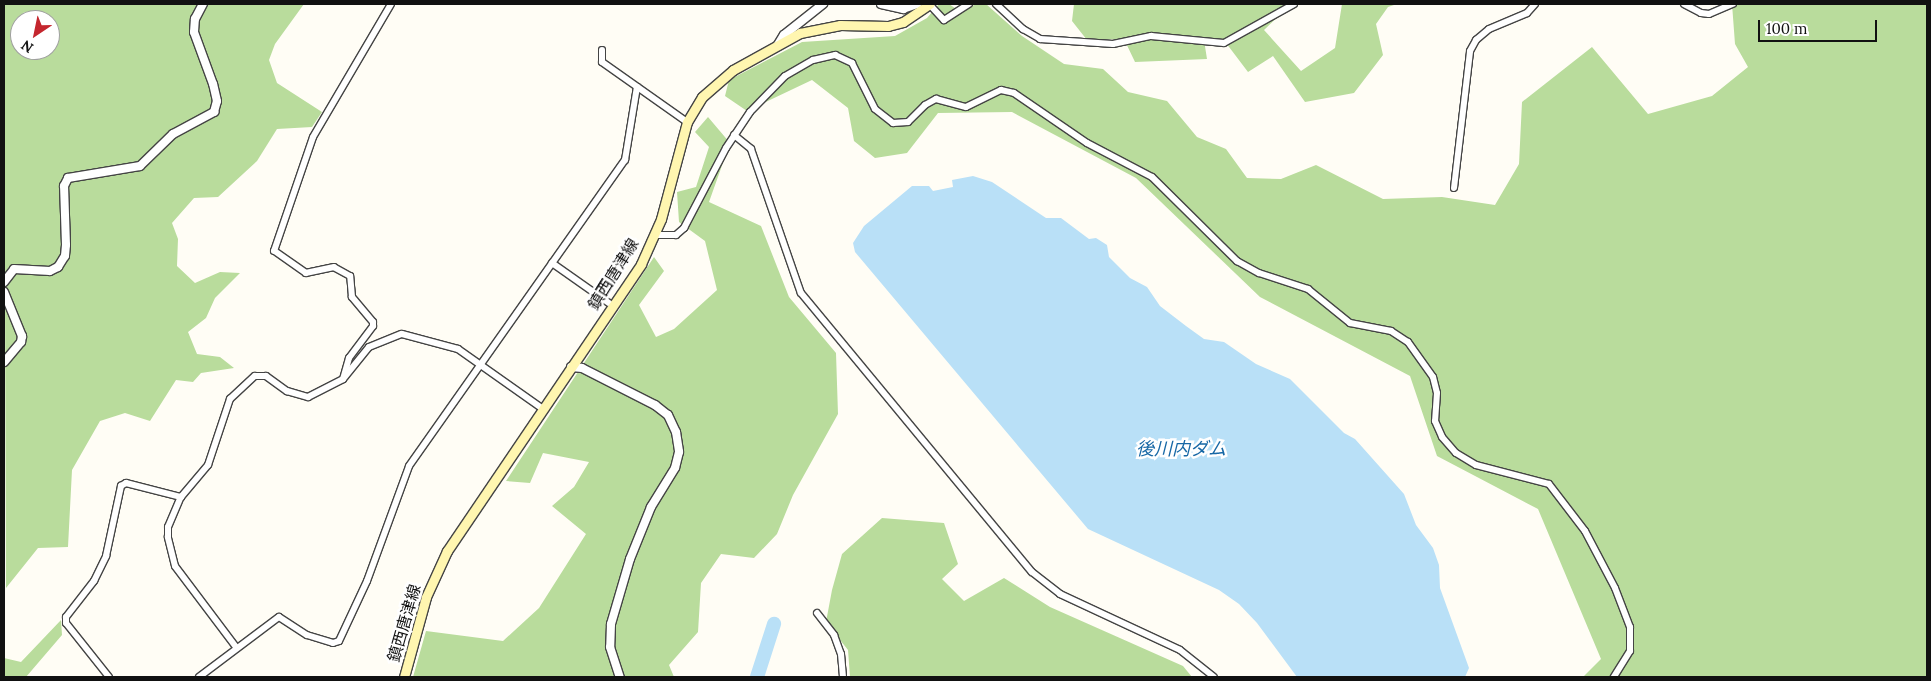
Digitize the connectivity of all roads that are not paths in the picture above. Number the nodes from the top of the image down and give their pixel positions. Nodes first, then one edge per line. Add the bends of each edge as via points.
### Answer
1 (203, 4) edge
2 (391, 4) edge
3 (823, 4) edge
4 (881, 4) edge
5 (917, 4) edge
6 (921, 4) edge
7 (929, 4) edge
8 (969, 4) edge
9 (996, 4) edge
10 (1294, 4) edge
11 (1535, 4) edge
12 (1684, 4) edge
13 (1733, 4) edge
14 (777, 46) junction
15 (602, 50) dead end
16 (637, 87) junction
17 (687, 122) junction
18 (734, 135) junction
19 (1454, 188) dead end
20 (655, 235) junction
21 (552, 263) junction
22 (4, 282) edge
23 (4, 292) edge
24 (609, 303) dead end
25 (4, 362) edge
26 (482, 364) junction
27 (571, 367) junction
28 (343, 378) junction
29 (543, 409) junction
30 (181, 497) junction
31 (816, 614) dead end
32 (236, 647) junction
33 (109, 677) edge
34 (199, 677) edge
35 (404, 677) edge
36 (620, 677) edge
37 (843, 677) edge
38 (1214, 677) edge
39 (1614, 677) edge

1 - 22 street via 195,19 194,32 213,84 217,101 214,112 173,134 140,166 68,178 64,186 65,256 58,267 50,271 14,269
2 - 28 street via 313,137 274,251 306,273 334,267 350,276 352,297 373,326 349,358
3 - 14 street via 784,35
4 - 5 street via 903,9
6 - 7 street
7 - 8 street via 944,20
7 - 14 main road, 鎮西唐津線 via 903,22 888,26 817,28
9 - 10 street via 1023,29 1040,39 1113,44 1151,36 1224,43
11 - 19 street via 1527,12 1489,29 1476,40 1470,51
12 - 13 street via 1700,13 1710,14
14 - 17 main road, 鎮西唐津線 via 717,83 694,106
15 - 16 street via 602,62
16 - 17 street
16 - 21 street via 625,160
17 - 20 main road, 鎮西唐津線
18 - 20 street via 684,228 676,235
18 - 38 street via 750,149 801,294 1043,584 1180,650
18 - 39 street via 764,96 786,76 813,60 835,55 852,63 875,109 893,123 908,122 924,105 936,99 966,107 1001,90 1014,93 1087,143 1152,177 1237,261 1259,273 1308,289 1350,323 1390,331 1408,342 1433,377 1437,393 1435,421 1442,437 1456,453 1476,465 1549,484 1556,489 1585,532 1615,588 1630,627 1630,651
20 - 27 main road, 鎮西唐津線 via 641,264
21 - 24 street
21 - 26 street
23 - 25 street via 22,336 21,342
26 - 28 street via 458,349 402,334 369,347
26 - 29 street
26 - 32 street via 409,466 367,581 339,641 333,643 307,635 279,616
27 - 29 main road, 鎮西唐津線
27 - 36 street via 582,368 655,405 668,415 676,432 679,452 675,468 651,506 630,559 611,624 610,647
28 - 30 street via 322,392 298,396 266,376 255,376 230,399 208,465
29 - 35 main road, 鎮西唐津線 via 433,577
30 - 32 street via 168,527 175,566
30 - 33 street via 126,483 121,486 106,556 94,581 66,618 66,623
31 - 37 street via 834,635 841,654
32 - 34 street

